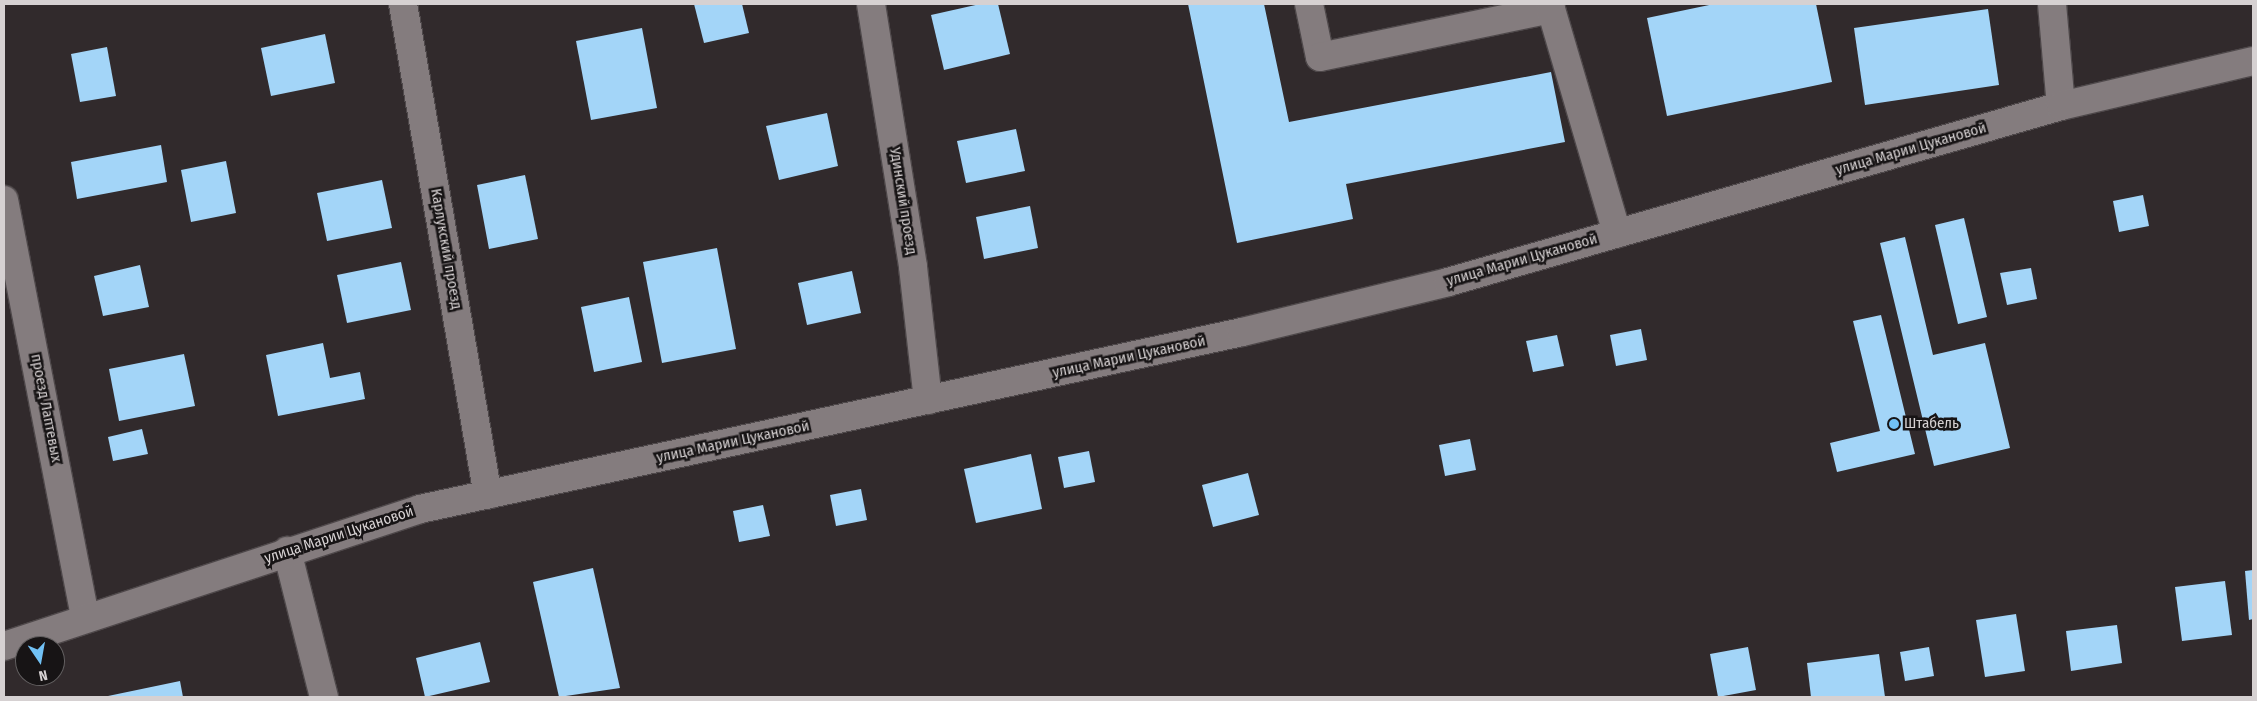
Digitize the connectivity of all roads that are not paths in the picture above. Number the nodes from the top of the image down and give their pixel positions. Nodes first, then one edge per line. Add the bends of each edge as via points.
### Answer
1 (402, 4) edge
2 (871, 4) edge
3 (1309, 4) edge
4 (2052, 4) edge
5 (2253, 61) edge
6 (2061, 106) junction
7 (4, 200) edge
8 (1617, 233) junction
9 (928, 400) junction
10 (488, 495) junction
11 (287, 551) junction
12 (85, 617) junction
13 (4, 646) edge
14 (324, 697) edge

1 - 10 street, Карлукский проезд
2 - 9 street, Удинский проезд via 913,267
3 - 8 street via 1320,57 1551,9
4 - 6 street
5 - 6 street, улица Марии Цукановой
6 - 8 street, улица Марии Цукановой
7 - 12 street, проезд Лаптевых
8 - 9 street, улица Марии Цукановой via 1448,282 1261,328
9 - 10 street, улица Марии Цукановой
10 - 11 street, улица Марии Цукановой via 420,509
11 - 12 street, улица Марии Цукановой
11 - 14 street
12 - 13 street, улица Марии Цукановой

